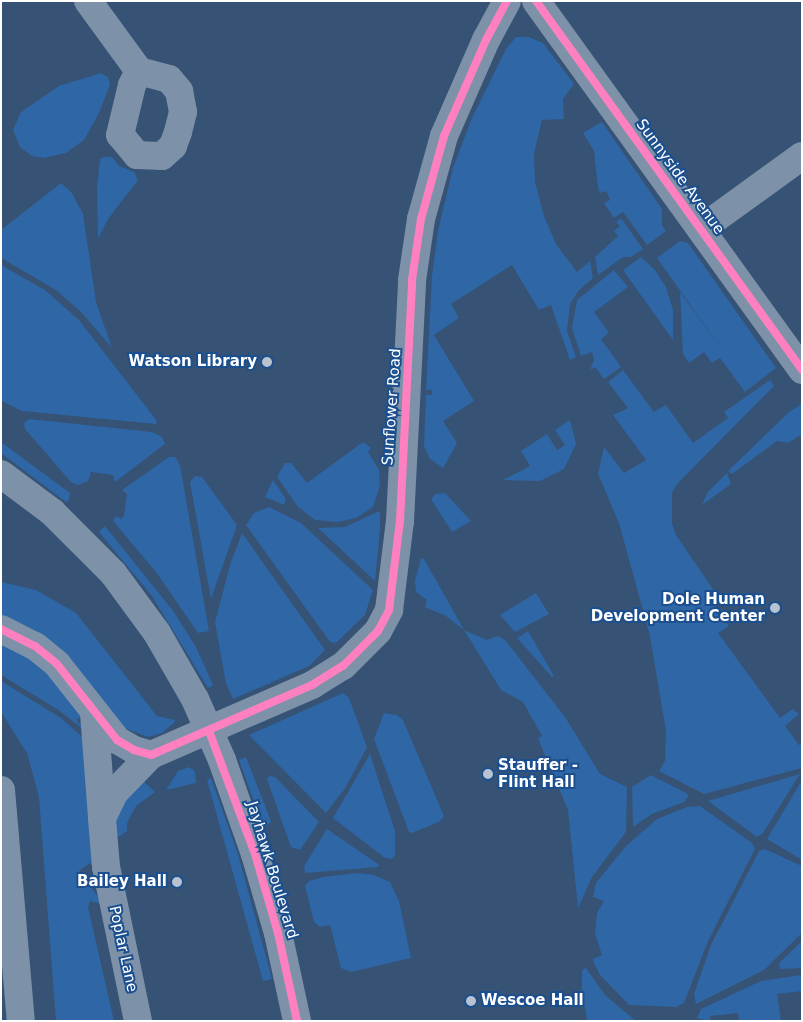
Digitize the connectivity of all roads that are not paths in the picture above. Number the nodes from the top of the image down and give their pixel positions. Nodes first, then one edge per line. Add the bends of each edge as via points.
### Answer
1 (88, 1) edge
2 (507, 1) edge
3 (536, 1) edge
4 (139, 71) dead end
5 (802, 156) edge
6 (701, 229) junction
7 (802, 370) edge
8 (1, 474) edge
9 (1, 629) edge
10 (94, 713) junction
11 (209, 731) junction
12 (151, 755) junction
13 (1, 790) edge
14 (102, 818) junction
15 (21, 1021) edge
16 (138, 1021) edge
17 (297, 1021) edge

1 - 4 street
2 - 11 street, Sunflower Road via 444,136 420,219 412,280 402,500 390,610 378,630 343,666 312,685
3 - 6 street, Sunnyside Avenue
5 - 6 street
6 - 7 street, Sunnyside Avenue
8 - 11 street, Jayhawk Boulevard via 52,512 113,573 158,633
9 - 10 street via 35,646 57,664
10 - 12 street via 117,740
10 - 14 street, Poplar Lane
11 - 12 street, Sunflower Road
11 - 17 street, Jayhawk Boulevard via 255,854 278,933
12 - 14 street via 114,793
13 - 15 street
14 - 16 street, Poplar Lane via 106,867

